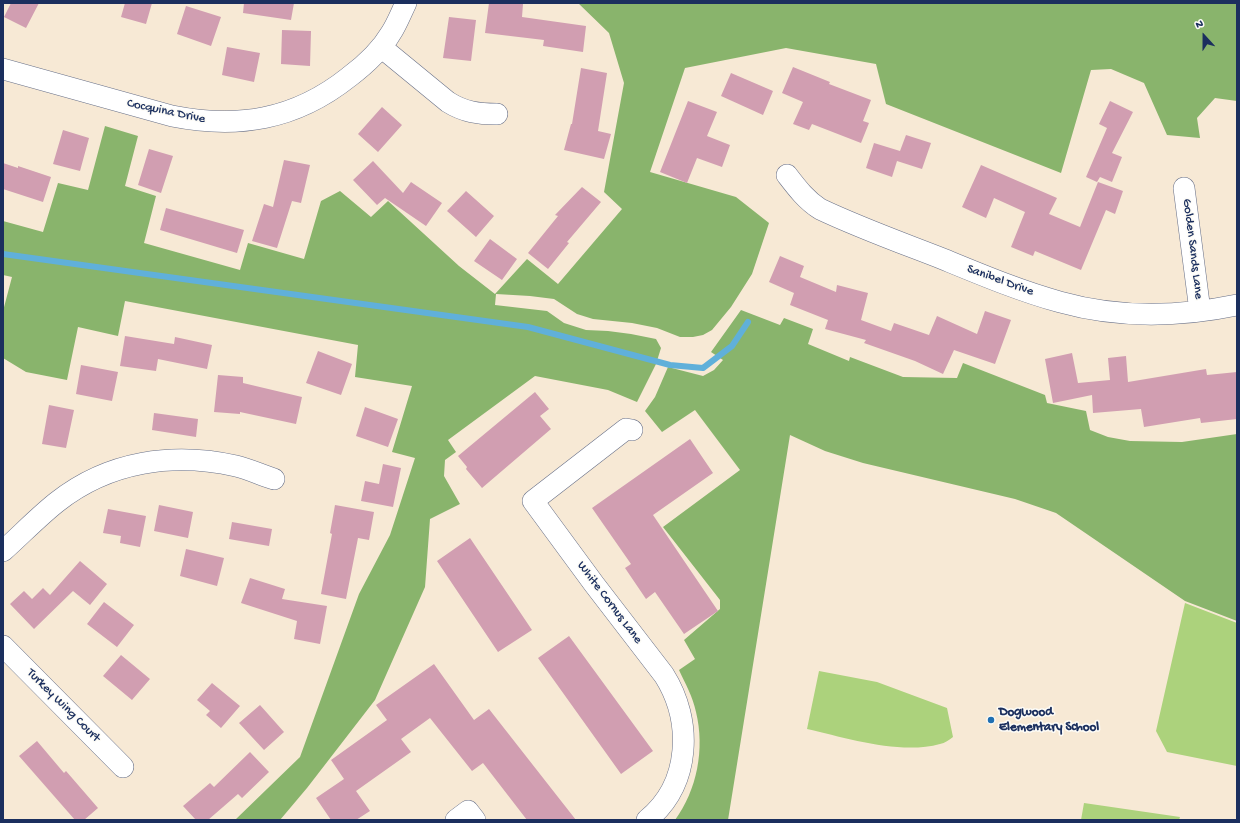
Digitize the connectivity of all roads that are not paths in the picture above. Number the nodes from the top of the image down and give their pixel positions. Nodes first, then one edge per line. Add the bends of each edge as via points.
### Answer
1 (406, 3) edge
2 (381, 47) junction
3 (3, 69) edge
4 (497, 114) dead end
5 (787, 175) dead end
6 (1184, 188) dead end
7 (1237, 305) edge
8 (1200, 311) junction
9 (632, 430) dead end
10 (274, 478) dead end
11 (3, 551) edge
12 (3, 646) edge
13 (123, 767) dead end
14 (456, 820) edge
15 (475, 820) edge
16 (647, 820) edge

1 - 2 street, Cocquina Drive
2 - 3 street, Cocquina Drive via 339,86 312,102 280,114 248,121 220,122 179,117
2 - 4 street via 460,109 482,114
5 - 8 street, Sanibel Drive via 801,194 820,209 1034,294 1108,312 1158,314
6 - 8 street, Golden Sands Lane
7 - 8 street, Sanibel Drive
9 - 16 street, White Cornus Lane via 626,429 533,501 664,675 678,704 684,738 678,773 665,801
10 - 11 street via 201,460 168,459 139,464 111,472 85,484 57,502
12 - 13 street, Turkey Wing Court
14 - 15 street via 468,811

